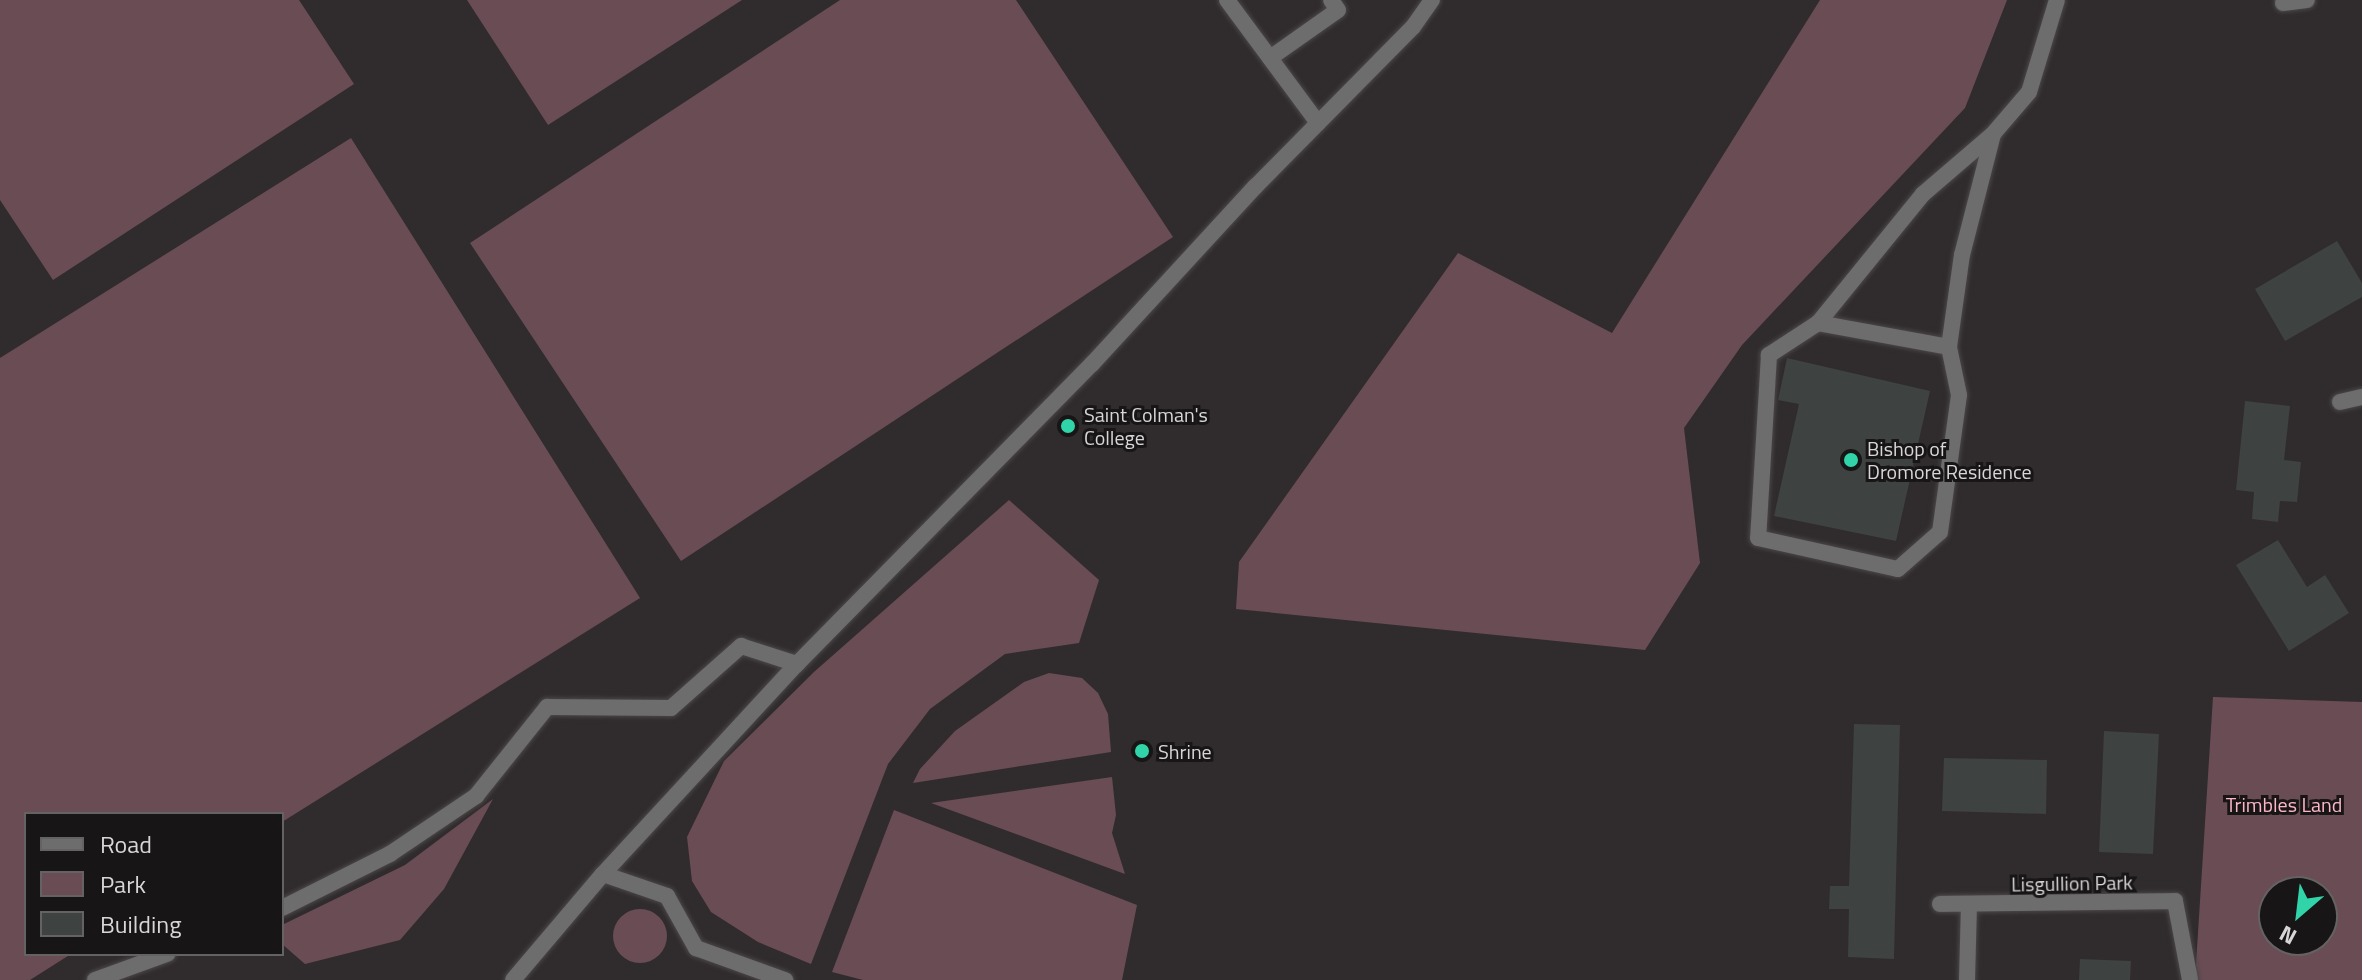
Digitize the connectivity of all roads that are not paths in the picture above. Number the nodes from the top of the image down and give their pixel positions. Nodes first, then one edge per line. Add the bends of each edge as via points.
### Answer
1 (1227, 0) edge
2 (1331, 0) edge
3 (1432, 0) edge
4 (2057, 0) edge
5 (2307, 0) edge
6 (2283, 3) dead end
7 (1270, 58) junction
8 (1318, 123) junction
9 (1993, 134) junction
10 (1818, 323) junction
11 (1949, 347) junction
12 (2362, 397) edge
13 (2340, 402) dead end
14 (797, 664) junction
15 (603, 874) junction
16 (1940, 904) dead end
17 (1969, 904) junction
18 (284, 907) edge
19 (161, 956) edge
20 (95, 980) edge
21 (513, 980) edge
22 (785, 980) edge
23 (1967, 980) edge
24 (2190, 980) edge

1 - 7 street
2 - 7 street via 1338,10
3 - 8 street via 1413,27
4 - 9 street via 2029,92
5 - 6 street
7 - 8 street
8 - 14 street via 1092,364
9 - 10 street via 1923,194
9 - 11 street via 1962,255
10 - 11 street
10 - 11 street via 1769,355 1758,538 1898,569 1940,532 1959,395
12 - 13 street
14 - 15 street
14 - 18 street via 741,646 671,708 547,707 476,796 390,854
15 - 21 street
15 - 22 street via 667,896 696,948
16 - 17 street, Lisgullion Park
17 - 23 street
17 - 24 street, Lisgullion Park via 2175,901
19 - 20 street

